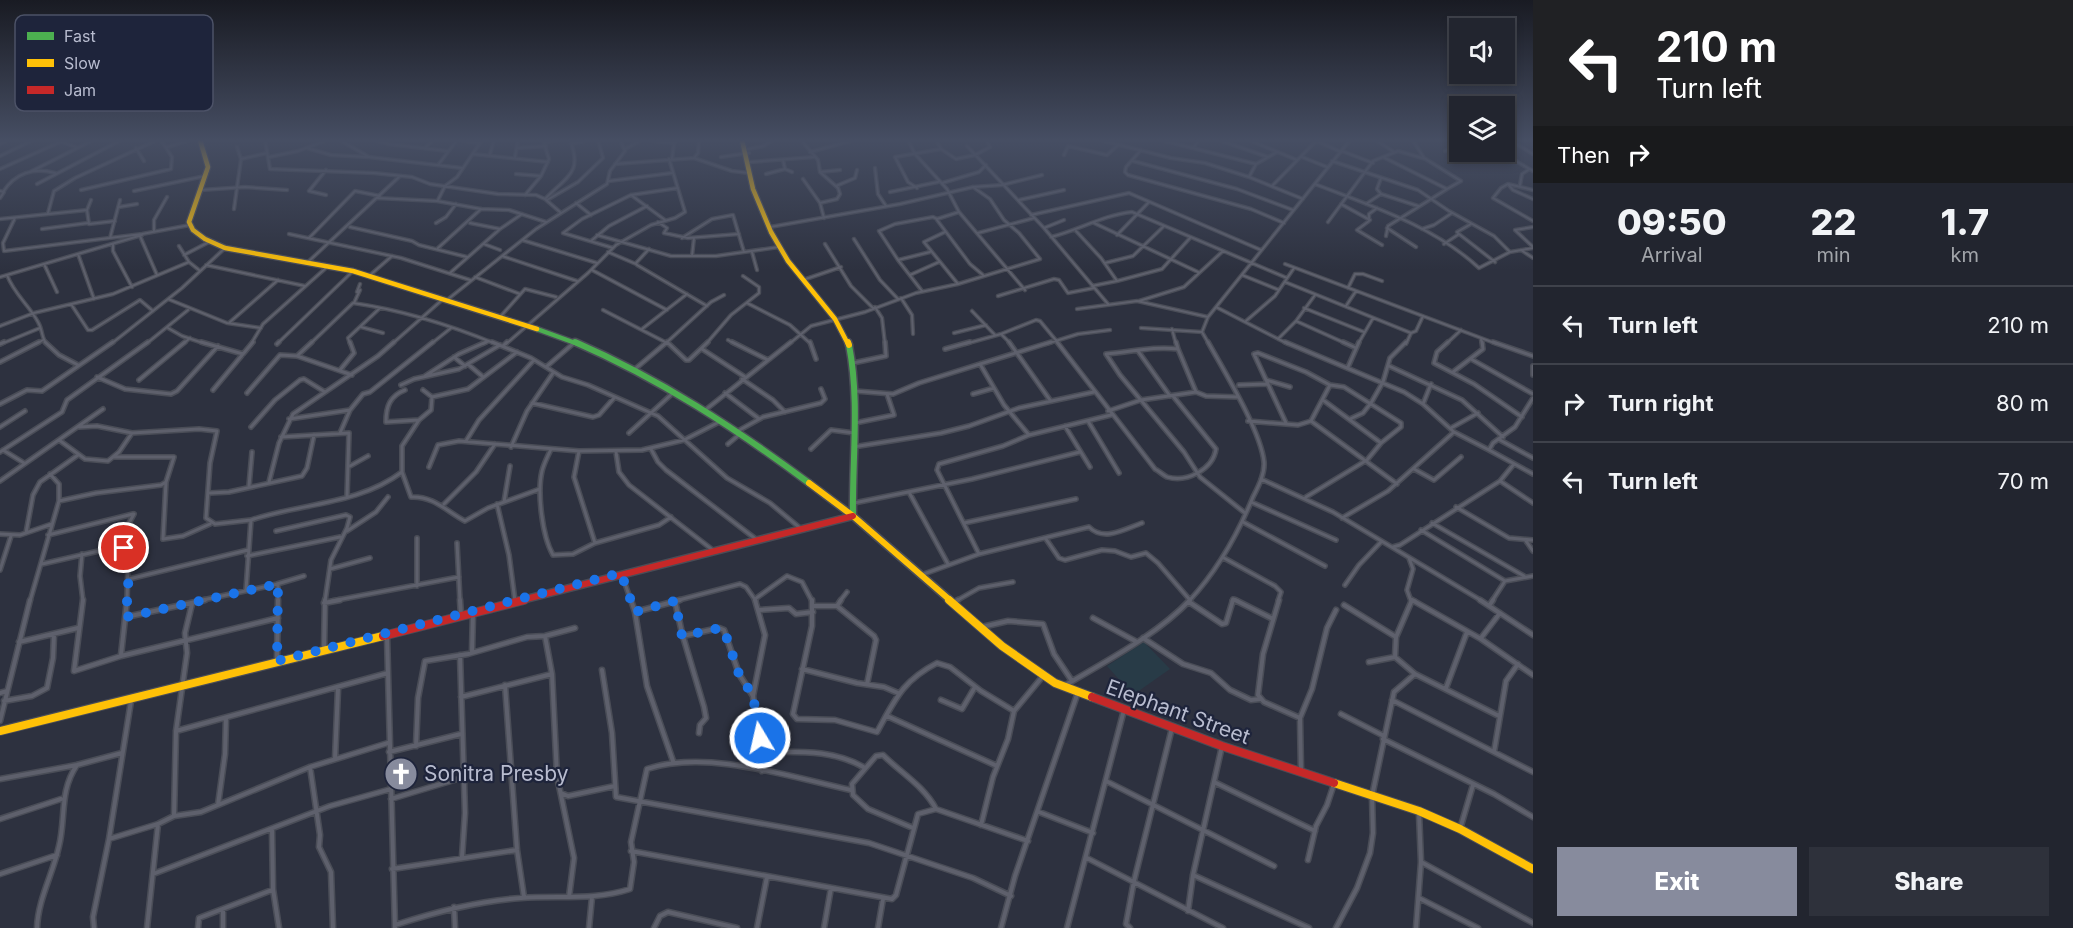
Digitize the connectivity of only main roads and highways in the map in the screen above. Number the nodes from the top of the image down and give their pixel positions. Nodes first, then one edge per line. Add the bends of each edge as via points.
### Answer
1 (203, 183) edge
2 (751, 183) edge
3 (853, 516) junction
4 (0, 731) edge
5 (1533, 868) edge

1 - 3 main road, Elephant Street via 188,214 195,232 210,242 353,271 576,341 635,369 721,421
2 - 3 main road via 779,247 846,335 855,391
3 - 4 main road
3 - 5 main road, Elephant Street via 1009,652 1063,687 1222,746 1419,811

